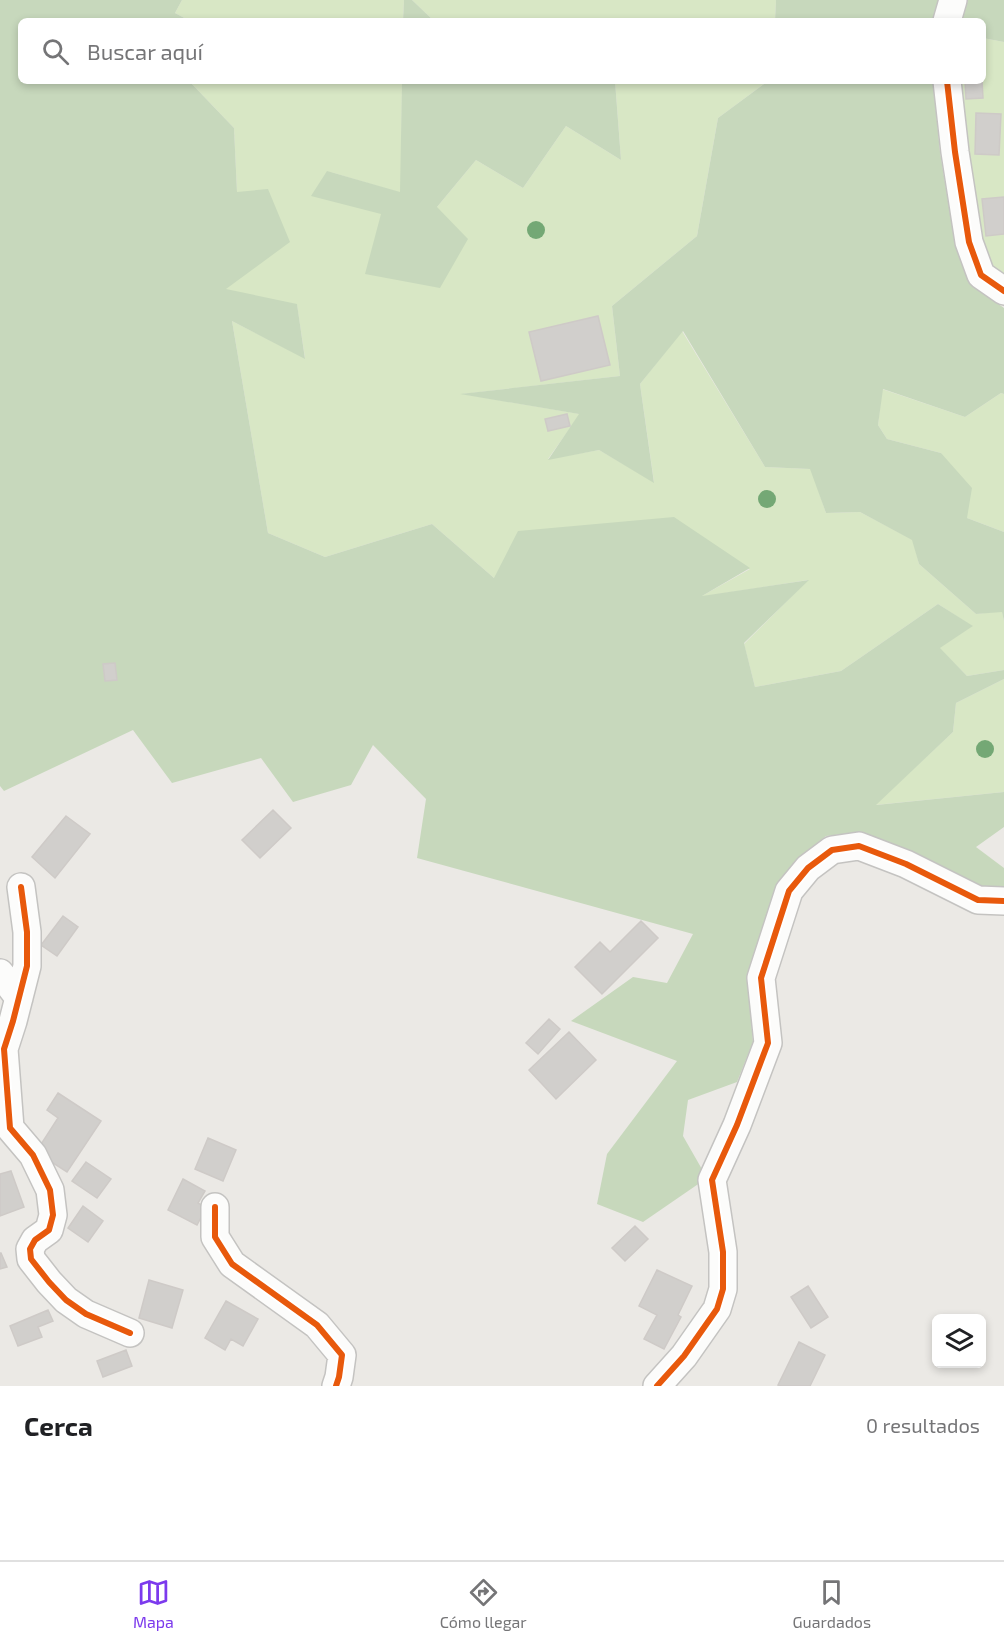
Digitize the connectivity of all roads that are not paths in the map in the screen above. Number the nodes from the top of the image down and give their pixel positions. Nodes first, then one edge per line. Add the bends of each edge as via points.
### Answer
1 (953, 0) edge
2 (948, 18) edge
3 (947, 84) edge
4 (1004, 291) edge
5 (21, 887) dead end
6 (1004, 902) edge
7 (0, 973) edge
8 (19, 998) junction
9 (5, 1133) edge
10 (215, 1207) dead end
11 (130, 1333) dead end
12 (336, 1386) edge
13 (657, 1386) edge

1 - 2 street
3 - 4 street via 969,242 981,275
5 - 8 street via 27,966
6 - 13 street via 978,900 906,864 859,846 832,850 808,868 789,891 761,978 768,1043 712,1180 723,1252 723,1289 717,1309
7 - 8 street
8 - 9 street via 4,1048
9 - 11 street via 33,1155 50,1190 53,1215 49,1230 35,1240 31,1259 66,1300 86,1314
10 - 12 street via 215,1237 232,1264 317,1325 342,1355

